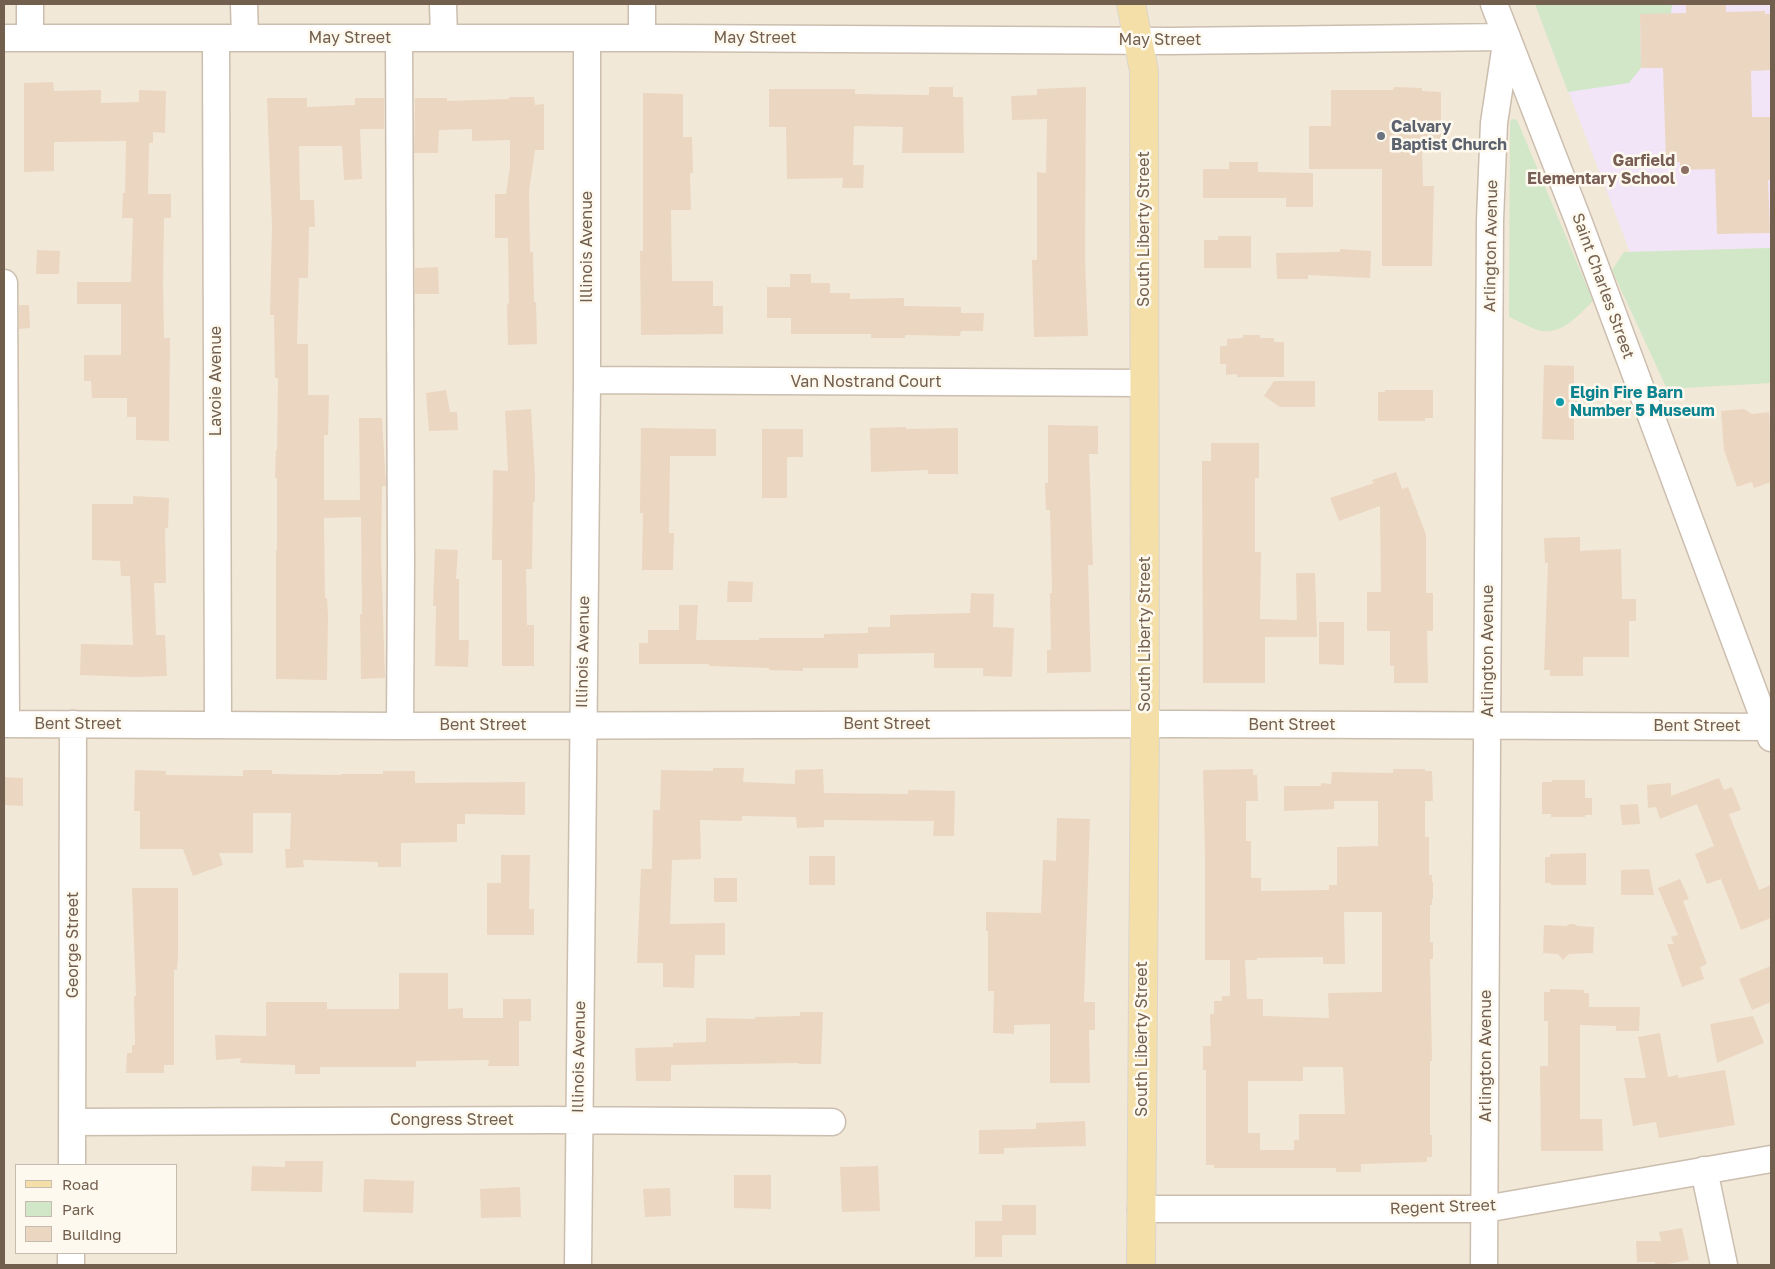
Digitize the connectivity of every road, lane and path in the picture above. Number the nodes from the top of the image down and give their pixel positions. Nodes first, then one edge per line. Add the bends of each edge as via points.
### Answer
1 (30, 4) edge
2 (244, 4) edge
3 (443, 4) edge
4 (642, 4) edge
5 (1131, 4) edge
6 (1494, 4) edge
7 (30, 37) junction
8 (1507, 37) junction
9 (4, 38) edge
10 (216, 38) junction
11 (245, 38) junction
12 (399, 38) junction
13 (444, 38) junction
14 (642, 38) junction
15 (587, 39) junction
16 (1139, 40) junction
17 (4, 283) edge
18 (587, 380) junction
19 (1144, 383) junction
20 (5, 724) edge
21 (74, 724) junction
22 (218, 724) junction
23 (1145, 724) junction
24 (582, 725) junction
25 (1488, 725) junction
26 (400, 726) junction
27 (1770, 731) edge
28 (579, 1120) junction
29 (72, 1122) junction
30 (832, 1122) dead end
31 (1771, 1159) edge
32 (72, 1164) edge
33 (1704, 1170) junction
34 (1141, 1209) junction
35 (1485, 1209) junction
36 (578, 1265) edge
37 (1141, 1265) edge
38 (1484, 1265) edge
39 (1724, 1265) edge

1 - 7 street
2 - 11 street
3 - 13 street
4 - 14 street
5 - 16 main road, South Liberty Street
6 - 8 street, Saint Charles Street
7 - 9 street, May Street
7 - 10 street, May Street
8 - 16 street, May Street
8 - 25 street, Arlington Avenue via 1494,123 1490,220
8 - 27 street, Saint Charles Street
10 - 11 street, May Street
10 - 22 street, Lavoie Avenue
11 - 12 street, May Street
12 - 13 street, May Street
12 - 26 street
13 - 15 street, May Street
14 - 15 street, May Street
14 - 16 street, May Street
15 - 18 street, Illinois Avenue
16 - 19 main road, South Liberty Street via 1144,71
17 - 20 street
18 - 19 street, Van Nostrand Court
18 - 24 street, Illinois Avenue
19 - 23 main road, South Liberty Street
20 - 21 street, Bent Street
21 - 22 street, Bent Street
21 - 29 street, George Street
22 - 26 street, Bent Street
23 - 24 street, Bent Street
23 - 25 street, Bent Street
23 - 34 main road, South Liberty Street
24 - 26 street, Bent Street
24 - 28 street, Illinois Avenue
25 - 27 street, Bent Street
25 - 35 street, Arlington Avenue
28 - 29 street, Congress Street
28 - 30 street, Congress Street
28 - 36 street, Illinois Avenue
29 - 32 street, George Street
31 - 33 street, Regent Street
33 - 35 street, Regent Street
33 - 39 street
34 - 35 street, Regent Street
34 - 37 main road, South Liberty Street
35 - 38 street, Arlington Avenue

